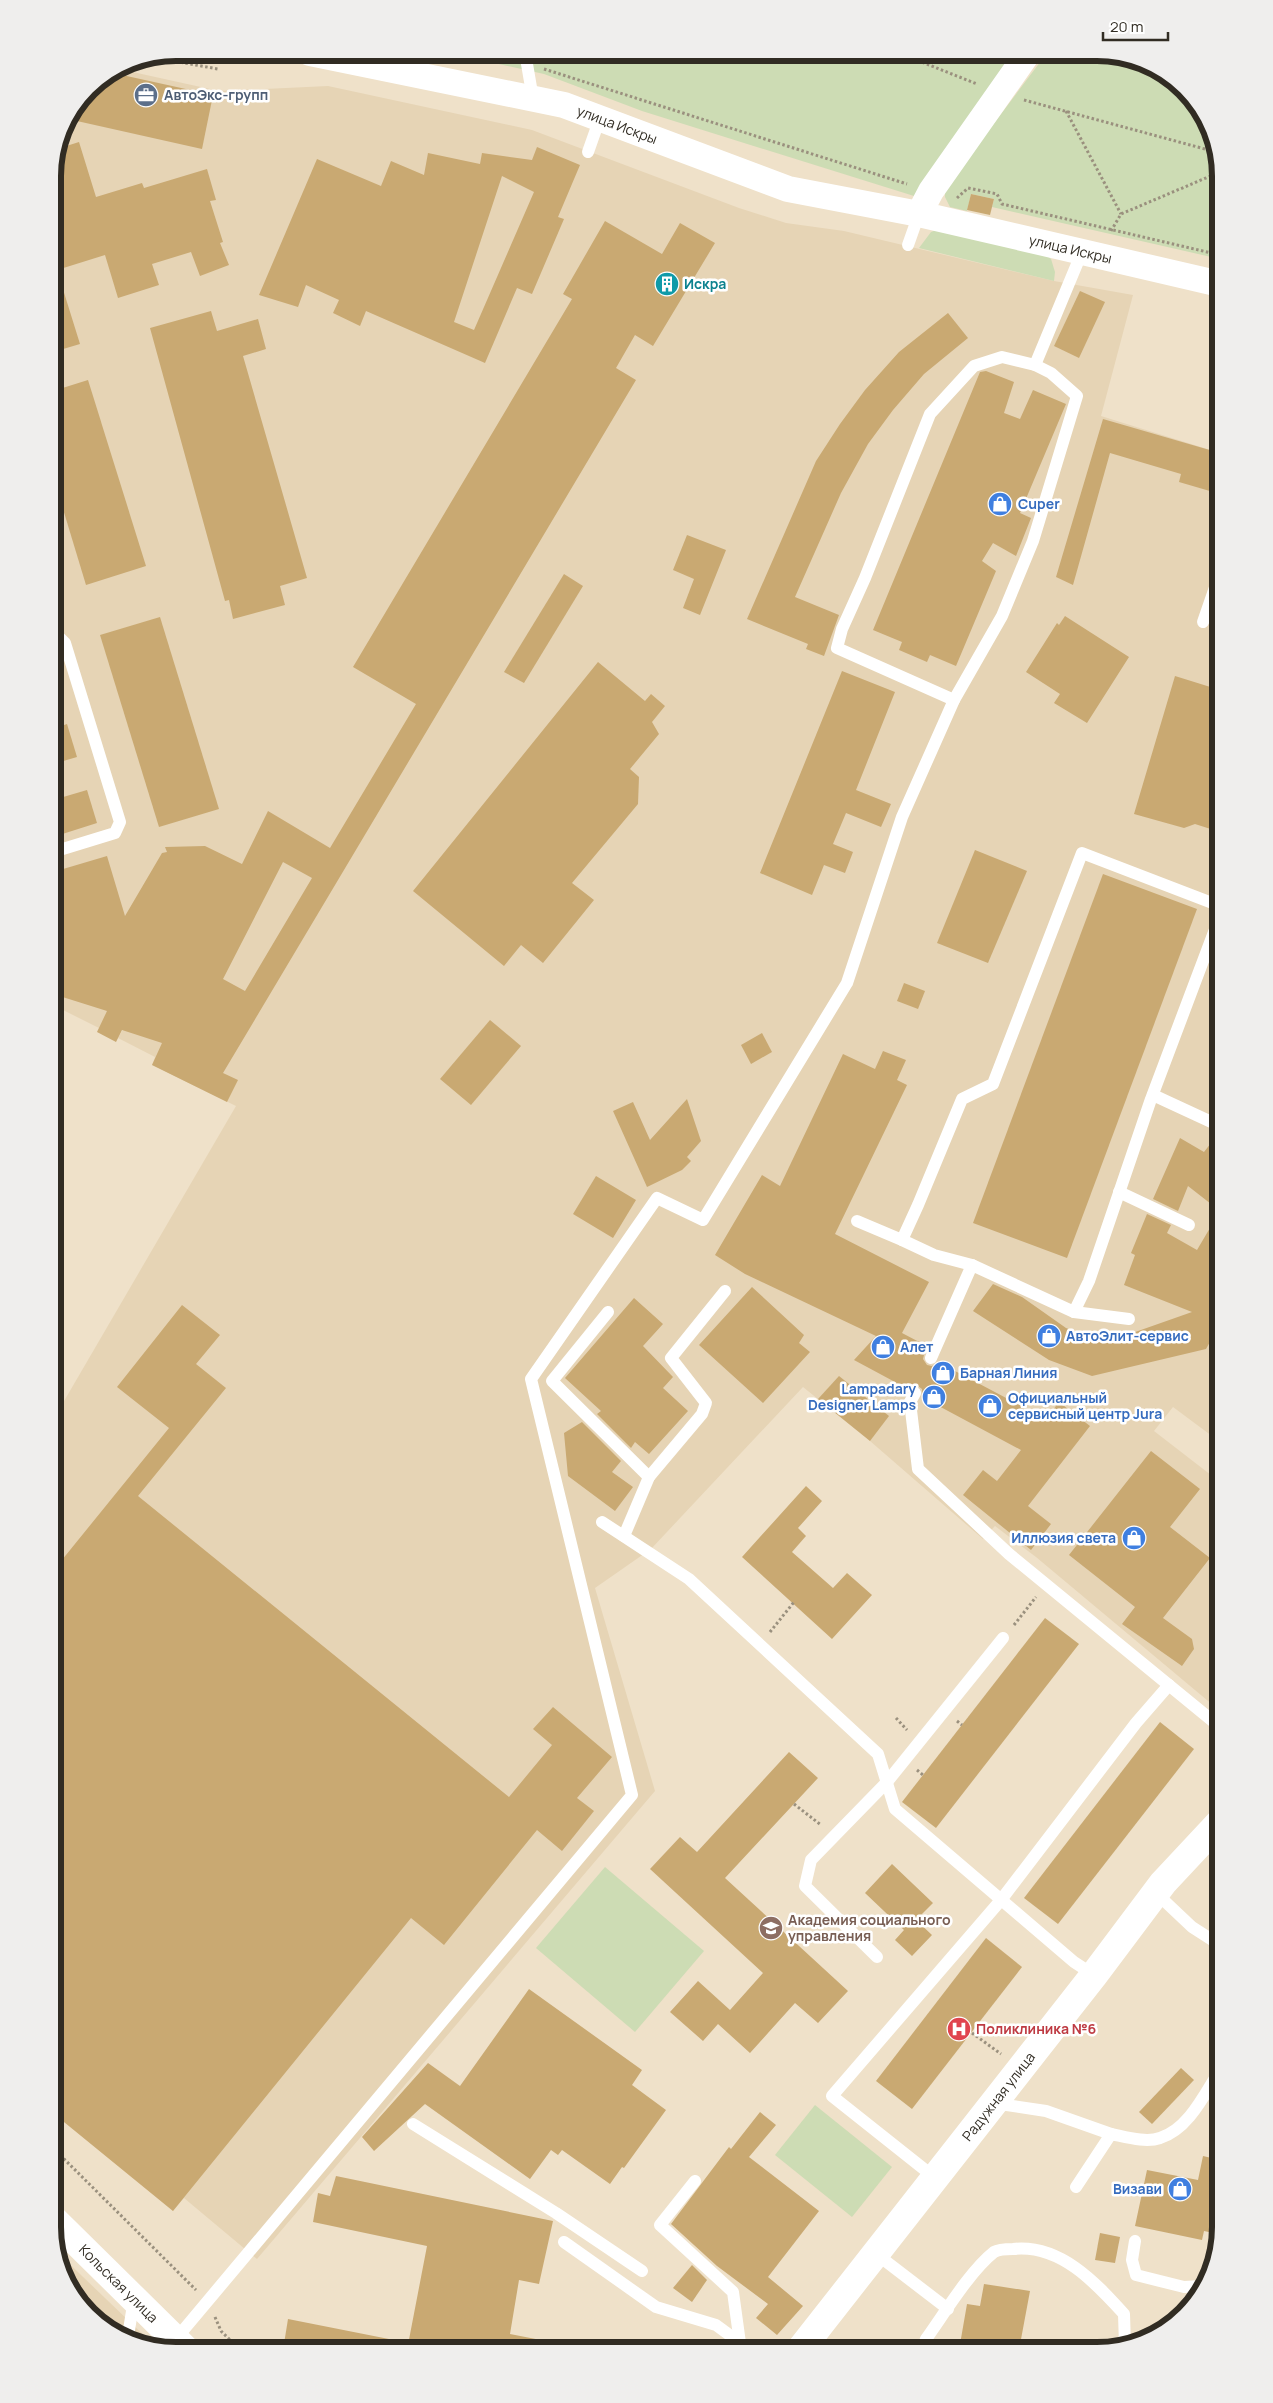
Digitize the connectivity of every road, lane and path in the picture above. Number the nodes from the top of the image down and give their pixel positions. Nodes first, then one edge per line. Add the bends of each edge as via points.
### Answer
1 (168, 61) edge
2 (353, 61) edge
3 (528, 61) edge
4 (537, 61) edge
5 (919, 61) edge
6 (1022, 61) edge
7 (218, 70) dead end
8 (981, 86) dead end
9 (533, 99) junction
10 (1021, 99) dead end
11 (1066, 111) junction
12 (600, 118) junction
13 (1209, 150) edge
14 (588, 152) dead end
15 (1212, 175) edge
16 (931, 191) junction
17 (919, 214) junction
18 (1121, 214) junction
19 (1111, 231) junction
20 (908, 245) dead end
21 (1212, 253) edge
22 (1091, 255) junction
23 (1212, 282) edge
24 (1035, 365) junction
25 (1212, 596) edge
26 (1203, 622) dead end
27 (61, 639) edge
28 (954, 700) junction
29 (61, 850) edge
30 (1212, 903) edge
31 (1212, 937) edge
32 (1152, 1095) junction
33 (1212, 1122) edge
34 (1119, 1192) junction
35 (857, 1221) dead end
36 (1189, 1225) dead end
37 (902, 1240) junction
38 (972, 1265) junction
39 (725, 1291) dead end
40 (608, 1312) dead end
41 (1074, 1312) junction
42 (1129, 1319) dead end
43 (931, 1358) dead end
44 (915, 1393) dead end
45 (649, 1477) junction
46 (602, 1522) dead end
47 (624, 1536) junction
48 (1046, 1585) junction
49 (794, 1602) dead end
50 (1003, 1638) joint
51 (760, 1644) junction
52 (1169, 1685) junction
53 (1212, 1720) edge
54 (887, 1782) junction
55 (794, 1804) dead end
56 (1212, 1831) edge
57 (834, 1836) junction
58 (1156, 1894) junction
59 (1001, 1900) junction
60 (1212, 1940) edge
61 (877, 1957) dead end
62 (1094, 1975) junction
63 (972, 2033) dead end
64 (1001, 2054) dead end
65 (1212, 2082) edge
66 (993, 2103) junction
67 (413, 2124) dead end
68 (1111, 2134) junction
69 (61, 2157) edge
70 (934, 2177) junction
71 (695, 2181) dead end
72 (1076, 2187) dead end
73 (61, 2228) edge
74 (1135, 2241) dead end
75 (564, 2242) dead end
76 (876, 2253) junction
77 (642, 2271) dead end
78 (1195, 2286) edge
79 (134, 2299) junction
80 (208, 2301) junction
81 (948, 2309) junction
82 (129, 2332) edge
83 (1125, 2338) edge
84 (178, 2342) edge
85 (183, 2342) edge
86 (232, 2342) edge
87 (738, 2342) edge
88 (744, 2342) edge
89 (806, 2342) edge
90 (925, 2342) edge

1 - 7 path
2 - 9 street, улица Искры
3 - 9 lane
4 - 16 path via 883,178
5 - 8 path
6 - 16 street
9 - 12 street, улица Искры via 564,105
10 - 11 path
11 - 13 path
11 - 18 path
12 - 14 lane
12 - 17 street, улица Искры via 788,189
15 - 18 path
16 - 17 street
16 - 19 path via 959,198 968,188 997,194 1002,204
17 - 20 lane
17 - 22 street, улица Искры
18 - 19 path
19 - 21 path
19 - 22 path
22 - 23 street, улица Искры
22 - 24 lane
24 - 28 lane via 1051,373 1077,396 1033,541 1002,616
24 - 28 lane via 1002,357 974,366 930,414 837,648
25 - 26 lane
27 - 29 lane via 65,643 120,822 115,833
28 - 80 lane via 902,817 846,983 703,1220 657,1198 531,1379 632,1795
30 - 37 lane via 1082,853 993,1084 962,1099
31 - 32 lane
32 - 33 lane
32 - 34 lane
34 - 36 lane
34 - 41 lane via 1089,1280
35 - 37 lane
37 - 38 lane via 934,1255
38 - 41 lane
38 - 43 lane
39 - 45 lane via 670,1358 706,1403 702,1414
40 - 45 lane via 552,1381
41 - 42 lane
44 - 48 lane via 910,1402 918,1469 1008,1554
45 - 47 lane
46 - 47 lane
47 - 51 lane via 690,1579
48 - 50 path
48 - 52 lane
49 - 51 path
50 - 54 lane
51 - 54 lane via 878,1754
52 - 53 lane
52 - 59 lane via 1136,1723
54 - 57 lane
54 - 59 lane via 895,1809
55 - 57 path
56 - 58 street, Радужная улица
57 - 61 lane via 811,1860 805,1886
58 - 60 lane via 1192,1927
58 - 62 street, Радужная улица
59 - 62 lane
59 - 70 lane via 832,2096
62 - 66 street, Радужная улица
63 - 64 path
65 - 68 lane via 1182,2125 1160,2138 1136,2139
66 - 68 lane via 1046,2111
66 - 70 street, Радужная улица
67 - 77 lane
68 - 72 lane
69 - 80 path
70 - 76 street, Радужная улица
71 - 88 lane via 660,2225 733,2292
73 - 79 street, Кольская улица
74 - 78 lane via 1132,2260 1136,2275 1184,2287
75 - 87 lane via 656,2307 716,2325
76 - 81 lane
76 - 89 street, Радужная улица
79 - 82 lane
79 - 84 street, Кольская улица
80 - 85 lane
80 - 86 path via 221,2332
81 - 83 lane via 996,2250 1019,2248 1050,2252 1072,2265 1124,2314
81 - 90 lane

